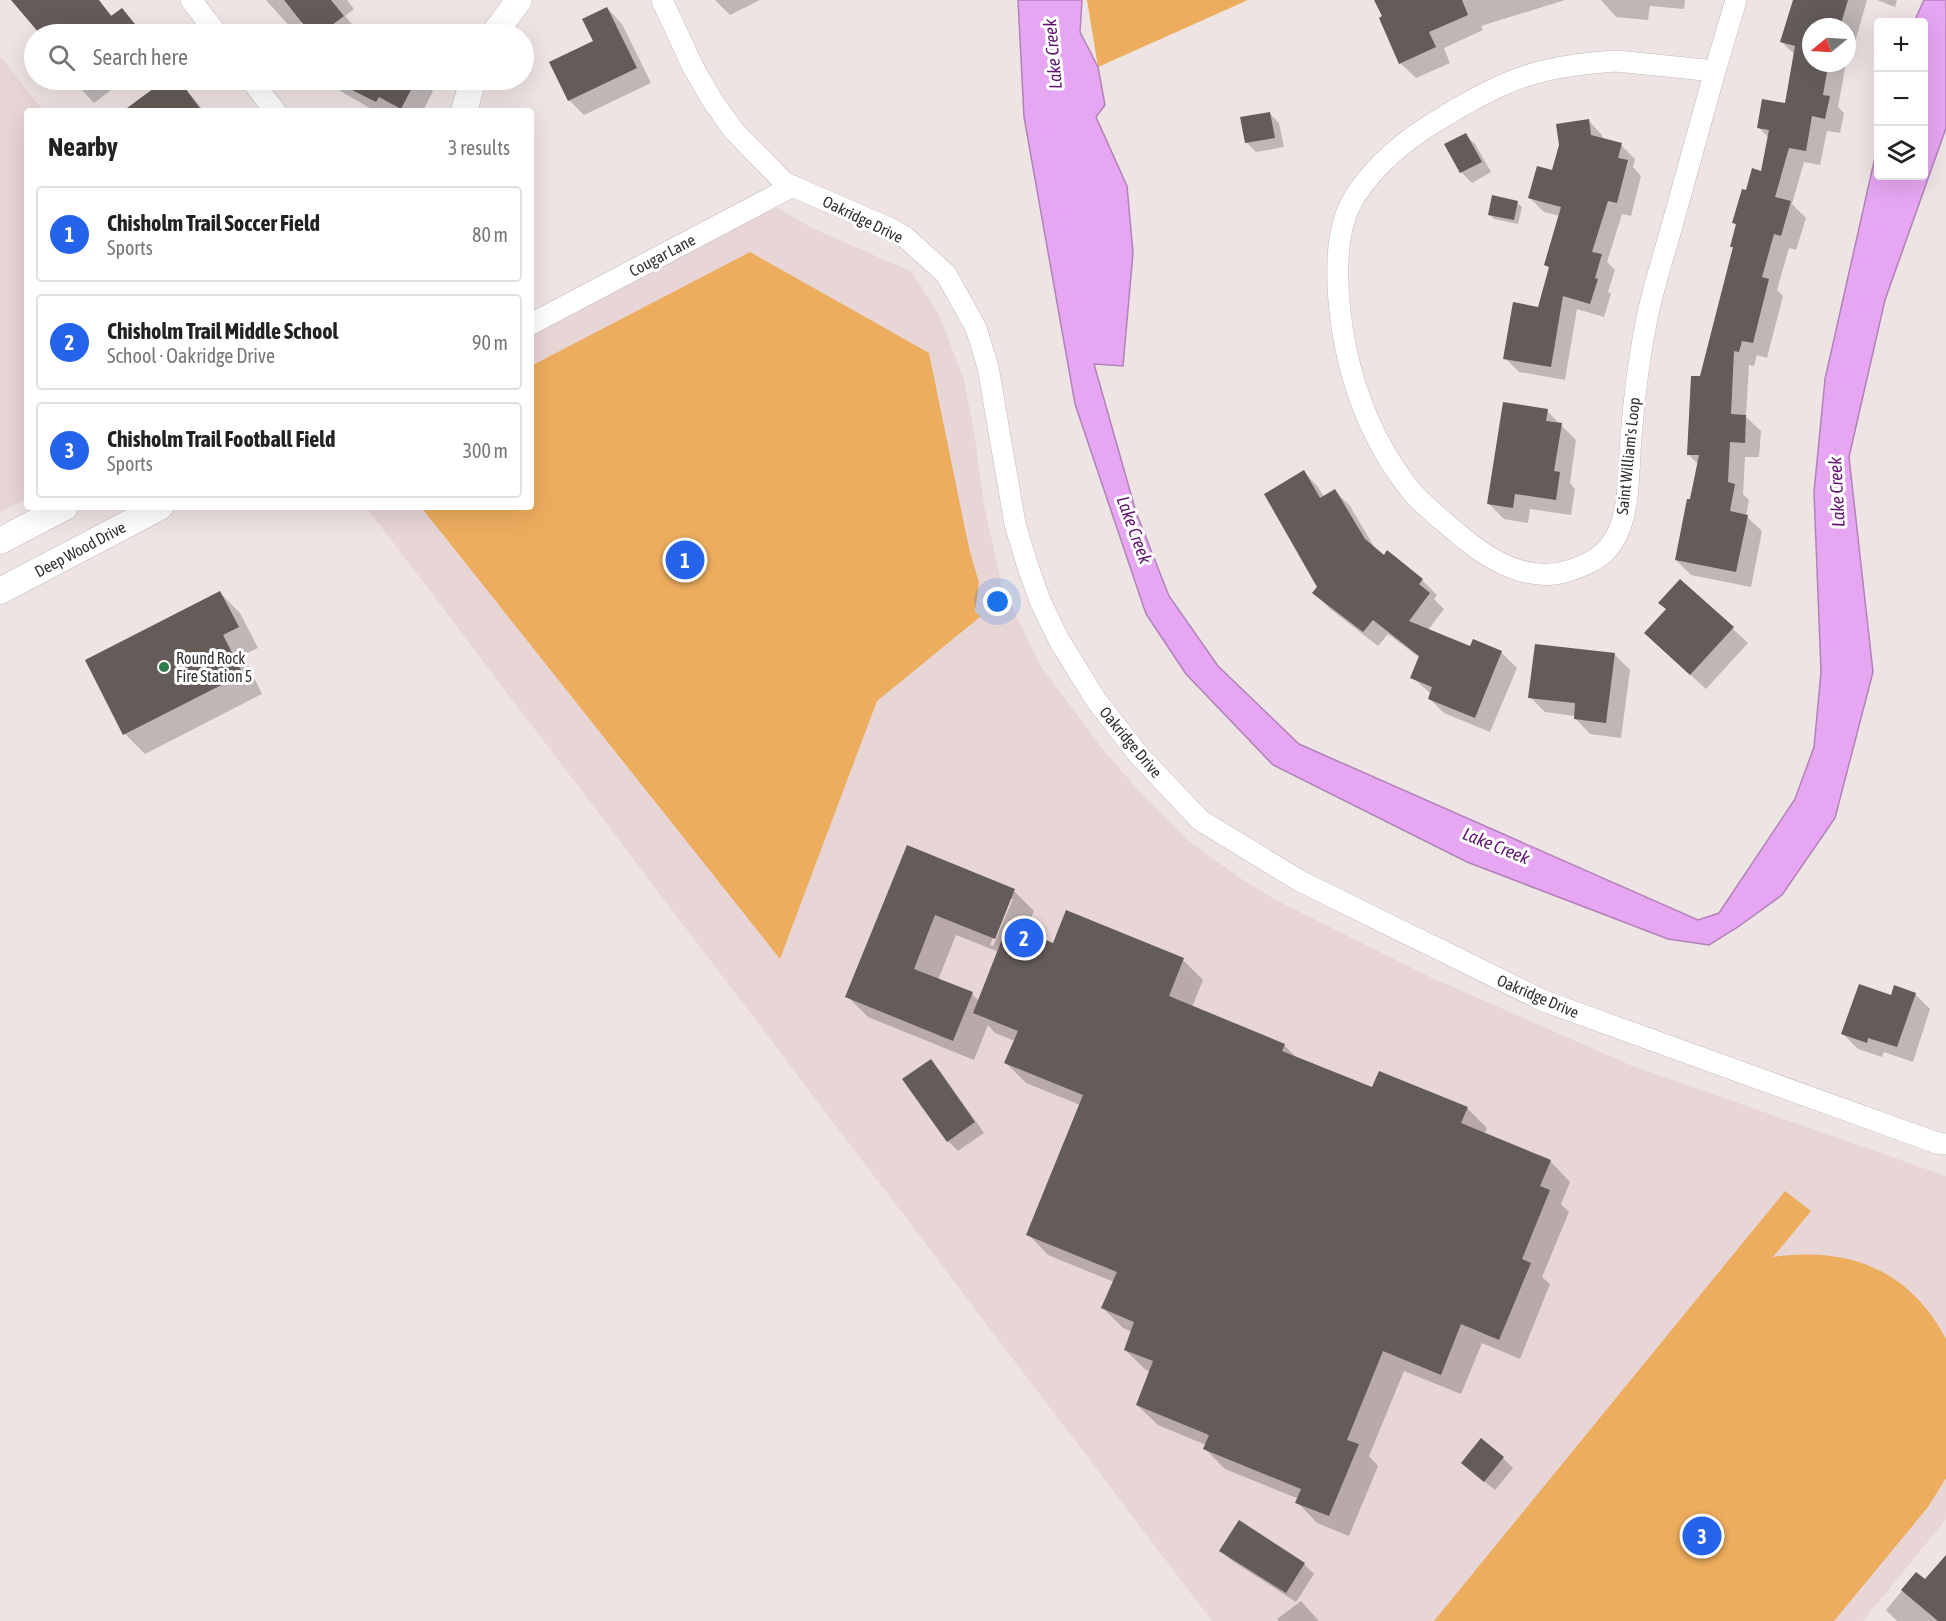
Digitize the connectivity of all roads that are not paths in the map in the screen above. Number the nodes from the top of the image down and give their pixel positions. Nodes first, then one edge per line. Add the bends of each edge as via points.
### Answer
1 (191, 0) edge
2 (519, 0) edge
3 (662, 0) edge
4 (1736, 0) edge
5 (209, 24) edge
6 (501, 24) edge
7 (1715, 71) junction
8 (259, 90) edge
9 (470, 90) edge
10 (273, 108) edge
11 (465, 108) edge
12 (793, 186) junction
13 (534, 322) edge
14 (59, 510) edge
15 (154, 510) edge
16 (0, 541) edge
17 (0, 591) edge
18 (1946, 1144) edge

1 - 5 street
2 - 6 street
3 - 12 street, Oakridge Drive via 711,100 734,131 785,183
4 - 7 street, Saint William's Loop
7 - 7 street, Saint William's Loop via 1616,61 1529,75 1471,100 1418,132 1370,177 1354,197 1345,218 1337,265 1340,321 1353,380 1368,419 1388,457 1427,507 1468,542 1512,569 1562,573 1589,563 1614,540 1624,517 1636,376 1647,315
8 - 10 street
9 - 11 street
12 - 13 street, Cougar Lane
12 - 18 street, Oakridge Drive via 905,237 951,283 976,328 988,367 1015,524 1041,603 1096,700 1137,753 1200,820 1300,881 1544,1001
14 - 16 street
15 - 17 street, Deep Wood Drive

